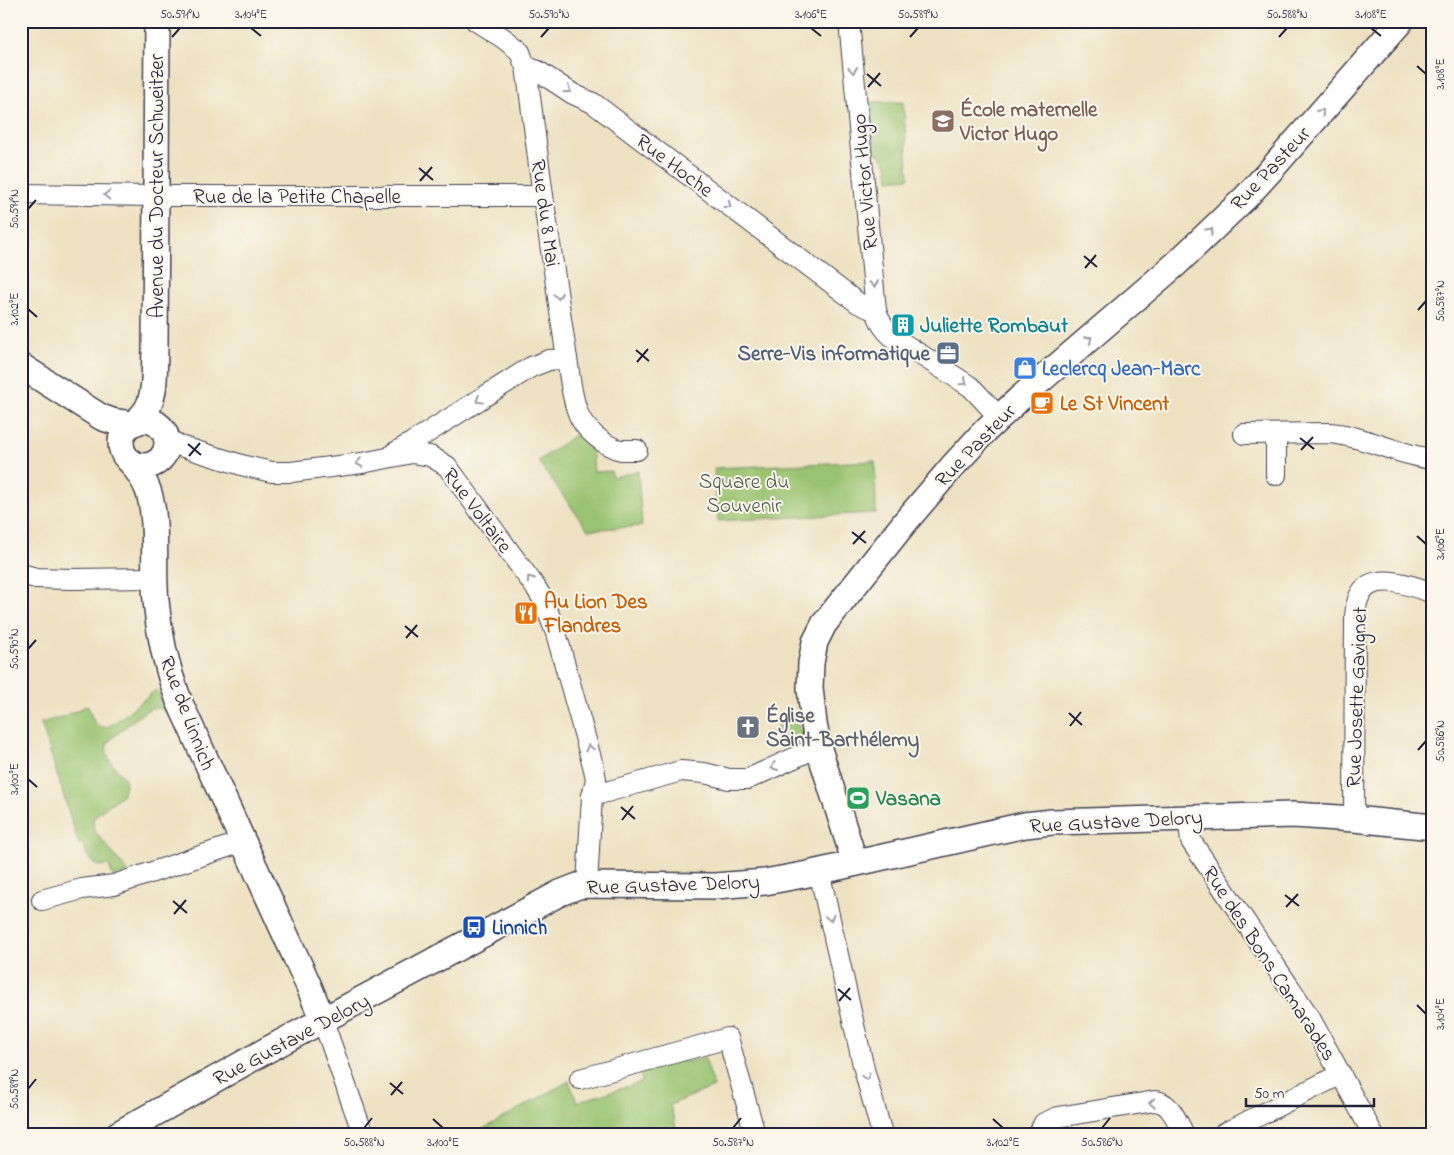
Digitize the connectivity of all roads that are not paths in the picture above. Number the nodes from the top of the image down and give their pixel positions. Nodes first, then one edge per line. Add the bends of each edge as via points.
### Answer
1 (157, 21) edge
2 (476, 21) edge
3 (849, 21) edge
4 (1401, 21) edge
5 (526, 66) junction
6 (21, 194) edge
7 (156, 196) junction
8 (543, 196) junction
9 (876, 311) junction
10 (155, 350) junction
11 (567, 359) junction
12 (21, 366) edge
13 (21, 376) edge
14 (999, 417) junction
15 (134, 423) junction
16 (164, 434) junction
17 (1244, 434) dead end
18 (1276, 434) junction
19 (637, 450) dead end
20 (126, 456) junction
21 (383, 458) junction
22 (1433, 459) edge
23 (158, 461) junction
24 (1276, 475) dead end
25 (153, 526) junction
26 (21, 574) edge
27 (154, 578) junction
28 (1433, 593) edge
29 (819, 749) junction
30 (592, 796) junction
31 (1188, 818) junction
32 (1354, 819) junction
33 (1433, 827) edge
34 (242, 842) junction
35 (855, 863) junction
36 (819, 871) junction
37 (587, 885) junction
38 (42, 900) dead end
39 (323, 1021) junction
40 (1341, 1074) junction
41 (580, 1079) dead end
42 (118, 1134) edge
43 (363, 1134) edge
44 (755, 1134) edge
45 (882, 1134) edge
46 (1038, 1134) edge
47 (1184, 1134) edge
48 (1223, 1134) edge
49 (1373, 1134) edge

1 - 7 street, Avenue du Docteur Schweitzer
2 - 5 street, Rue Hoche via 516,48
3 -> 9 street, Rue Victor Hugo
14 -> 4 street, Rue Pasteur via 1158,281 1240,202
5 - 8 street, Rue du 8 Mai
5 -> 9 street, Rue Hoche via 593,103 858,303
7 -> 6 street, Rue de la Petite Chapelle
7 - 8 street, Rue de la Petite Chapelle
7 - 10 street, Avenue du Docteur Schweitzer
8 -> 11 street, Rue du 8 Mai
9 -> 14 street, Rue Victor Hugo via 884,328 893,337 970,387
10 - 15 street, Avenue du Docteur Schweitzer via 150,403
10 - 16 street, Avenue du Docteur Schweitzer via 159,411
11 - 19 street, Rue du 8 Mai via 582,421 610,445 620,450
11 -> 21 street via 549,360 531,367 411,444
12 - 15 street via 100,417
13 - 20 street via 112,439
14 - 29 street, Rue Pasteur via 936,485 824,624 815,642 810,688
15 - 16 street via 151,422 158,425
15 - 20 street via 127,428 121,440
21 -> 16 street, Rue Voltaire via 280,473 244,466 180,446
16 - 23 street via 167,445
17 - 18 street
18 - 22 street via 1341,434
18 - 24 street
20 - 23 street via 139,466
20 - 25 street, Rue de Linnich via 148,489
30 -> 21 street, Rue Voltaire via 596,778 580,716 556,633 536,588 447,466 423,453
23 - 25 street, Rue de Linnich via 154,472 156,508
25 - 27 street, Rue de Linnich
26 - 27 street via 36,578
27 - 34 street, Rue de Linnich via 170,676
28 - 32 street, Rue Josette Gavignet via 1402,583 1382,581 1369,585 1359,596 1355,616
29 -> 30 street via 748,778 729,779 681,771
29 - 35 street, Rue Pasteur
30 - 37 street, Rue Voltaire
31 - 32 street, Rue Gustave Delory via 1294,815
31 - 35 street, Rue Gustave Delory via 1072,820 1025,825
31 - 40 street, Rue des Bons Camarades via 1191,842 1310,1018
32 - 33 street, Rue Gustave Delory
34 - 38 street via 114,885 82,889
34 - 39 street, Rue de Linnich
35 - 36 street, Rue Gustave Delory
36 - 37 street, Rue Gustave Delory via 732,885
36 -> 45 street
37 - 39 street, Rue Gustave Delory via 560,893
39 - 42 street, Rue Gustave Delory
39 - 43 street
40 - 48 street
40 - 49 street, Rue des Bons Camarades
41 - 44 street via 728,1038
47 -> 46 street via 1169,1108 1155,1101 1058,1117 1044,1123

